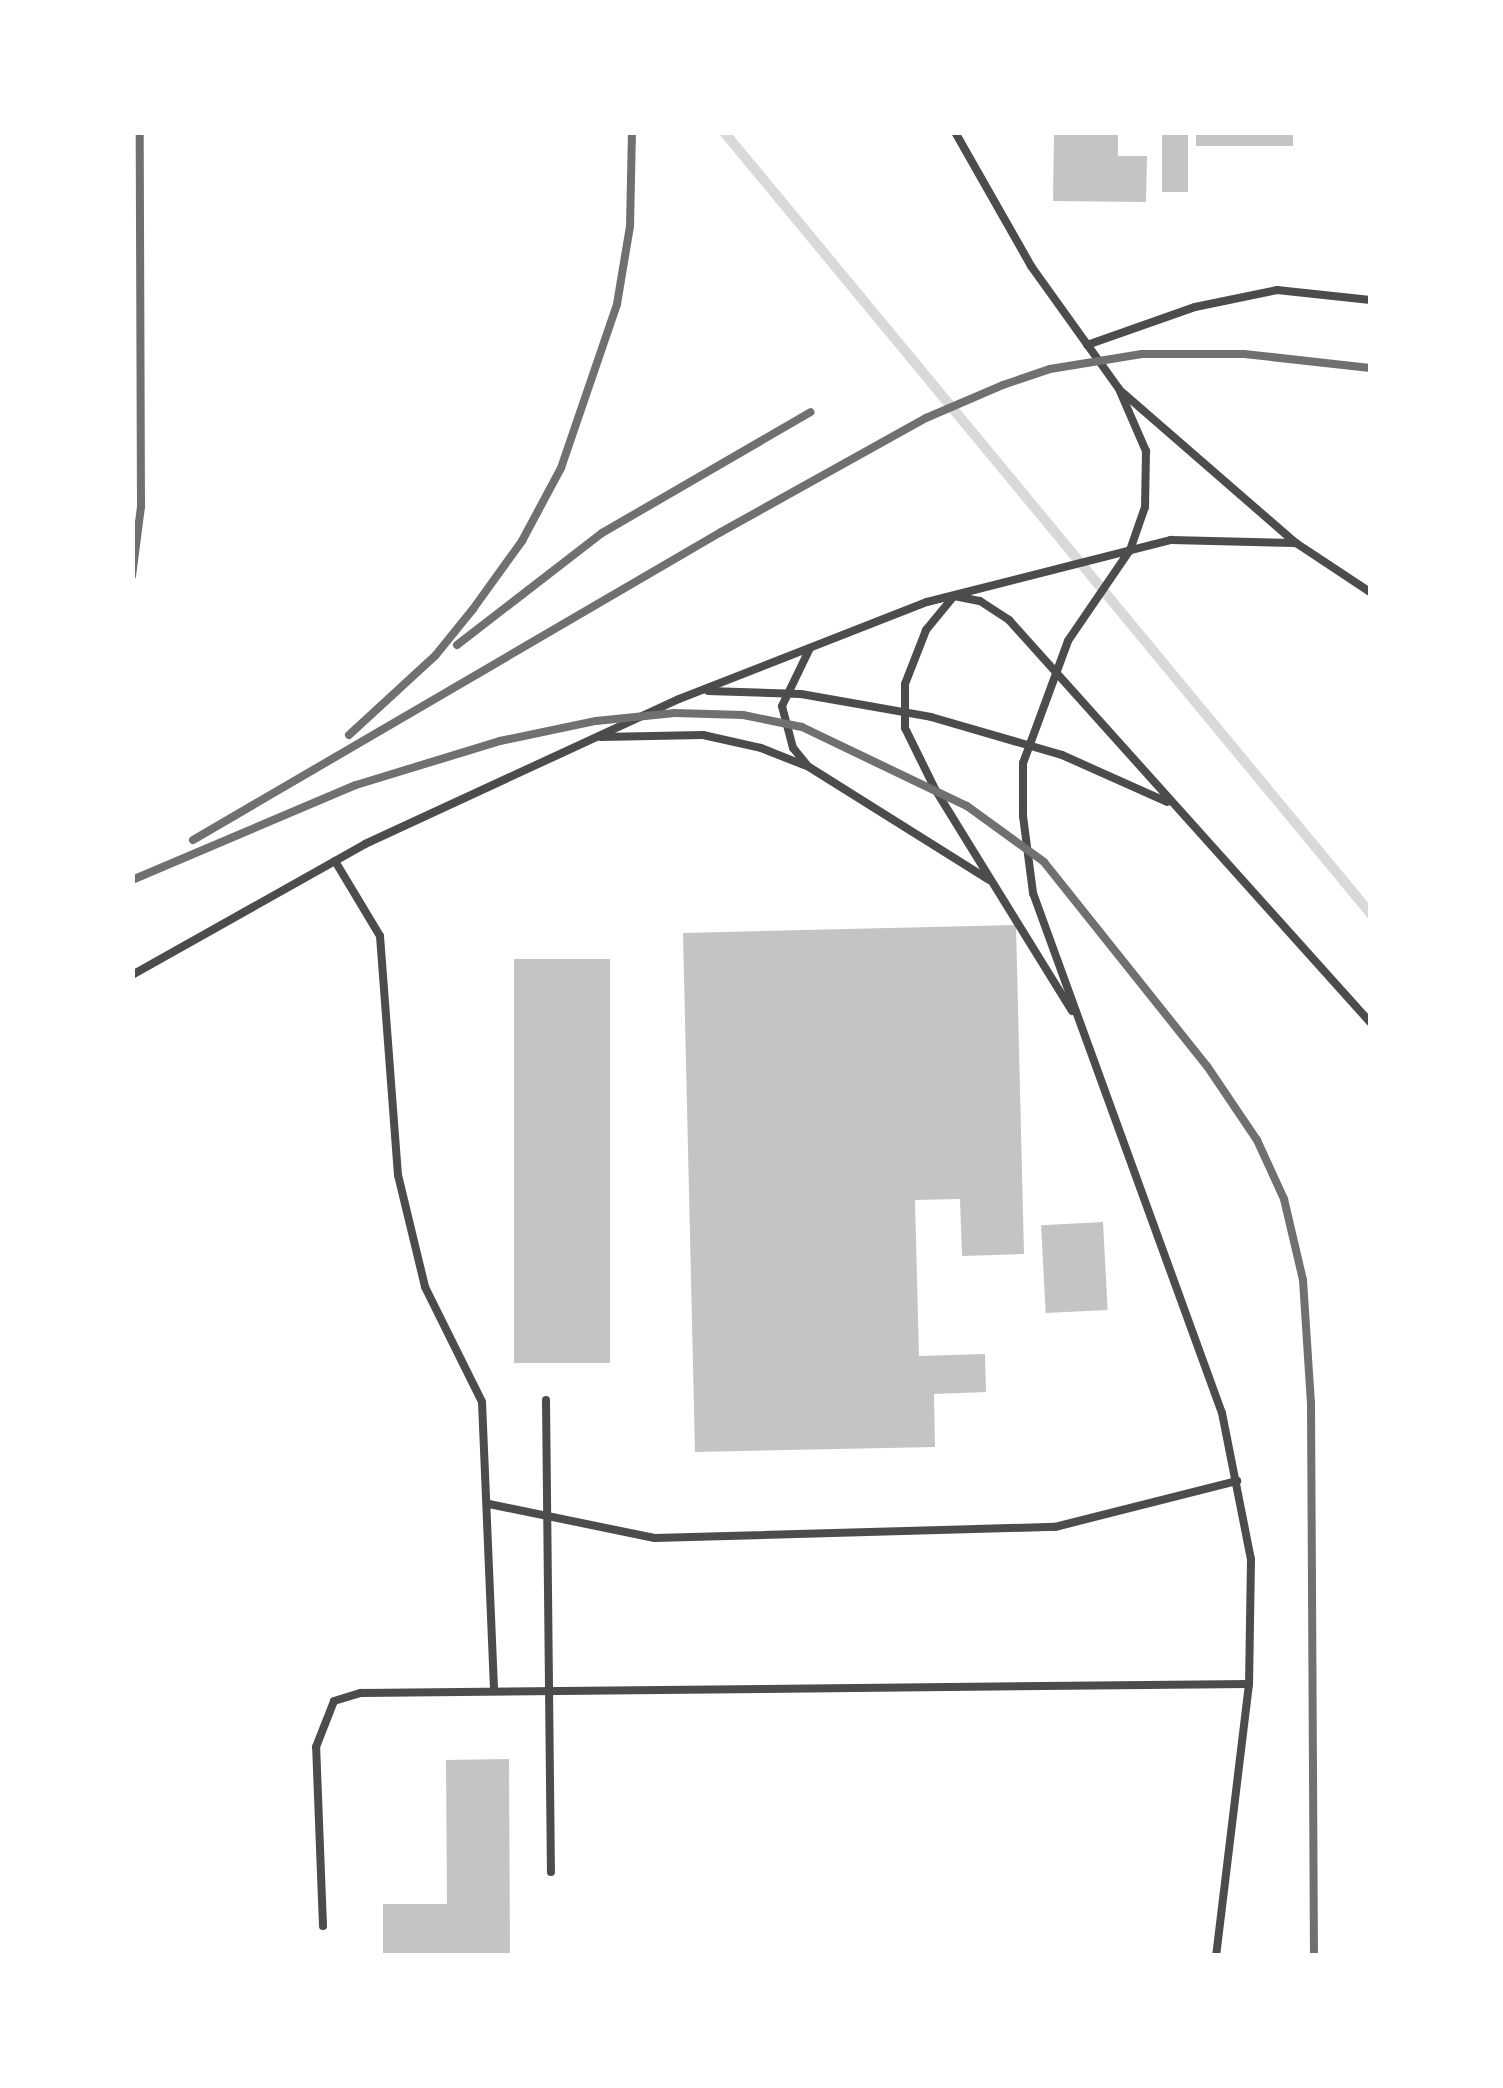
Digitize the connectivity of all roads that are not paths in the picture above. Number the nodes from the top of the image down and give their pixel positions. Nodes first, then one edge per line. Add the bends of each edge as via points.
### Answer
1 (955, 132) edge
2 (1370, 300) edge
3 (1087, 345) junction
4 (1119, 390) junction
5 (1296, 543) junction
6 (1130, 550) junction
7 (1370, 592) edge
8 (954, 596) junction
9 (810, 648) junction
10 (1056, 669) junction
11 (704, 691) junction
12 (786, 694) junction
13 (905, 712) junction
14 (596, 738) junction
15 (1030, 746) junction
16 (809, 767) junction
17 (1170, 804) junction
18 (335, 860) junction
19 (992, 883) junction
20 (132, 975) edge
21 (1370, 1022) edge
22 (1082, 1028) junction
23 (546, 1400) dead end
24 (1237, 1481) junction
25 (489, 1504) junction
26 (546, 1512) junction
27 (1249, 1684) junction
28 (547, 1691) junction
29 (494, 1692) junction
30 (550, 1872) dead end
31 (323, 1926) dead end
32 (1216, 1956) edge

1 - 3 lane via 1004,222
2 - 3 lane via 1277,290 1196,307
3 - 4 lane
4 - 5 lane
4 - 6 lane via 1146,451 1145,507
5 - 6 lane via 1170,540
5 - 7 lane
6 - 8 lane
6 - 10 lane
8 - 9 lane
8 - 10 lane via 980,600 1009,620
8 - 13 lane via 926,630 905,684
9 - 11 lane
9 - 12 lane
10 - 15 lane
10 - 17 lane
11 - 12 lane
11 - 14 lane
12 - 13 lane
12 - 16 lane via 784,724
13 - 15 lane
13 - 19 lane via 905,728 935,790
14 - 16 lane via 703,735
14 - 18 lane
15 - 17 lane
15 - 22 lane via 1023,816 1033,893
16 - 19 lane
17 - 21 lane
18 - 20 lane
18 - 25 lane via 380,936 398,1176 425,1287 482,1402
19 - 22 lane
22 - 24 lane via 1175,1270
23 - 26 lane
24 - 26 lane via 1055,1527 655,1538
24 - 27 lane via 1250,1559
25 - 26 lane
25 - 29 lane
26 - 28 lane
27 - 28 lane
27 - 32 lane
28 - 29 lane
28 - 30 lane
29 - 31 lane via 361,1693 334,1702 316,1748

